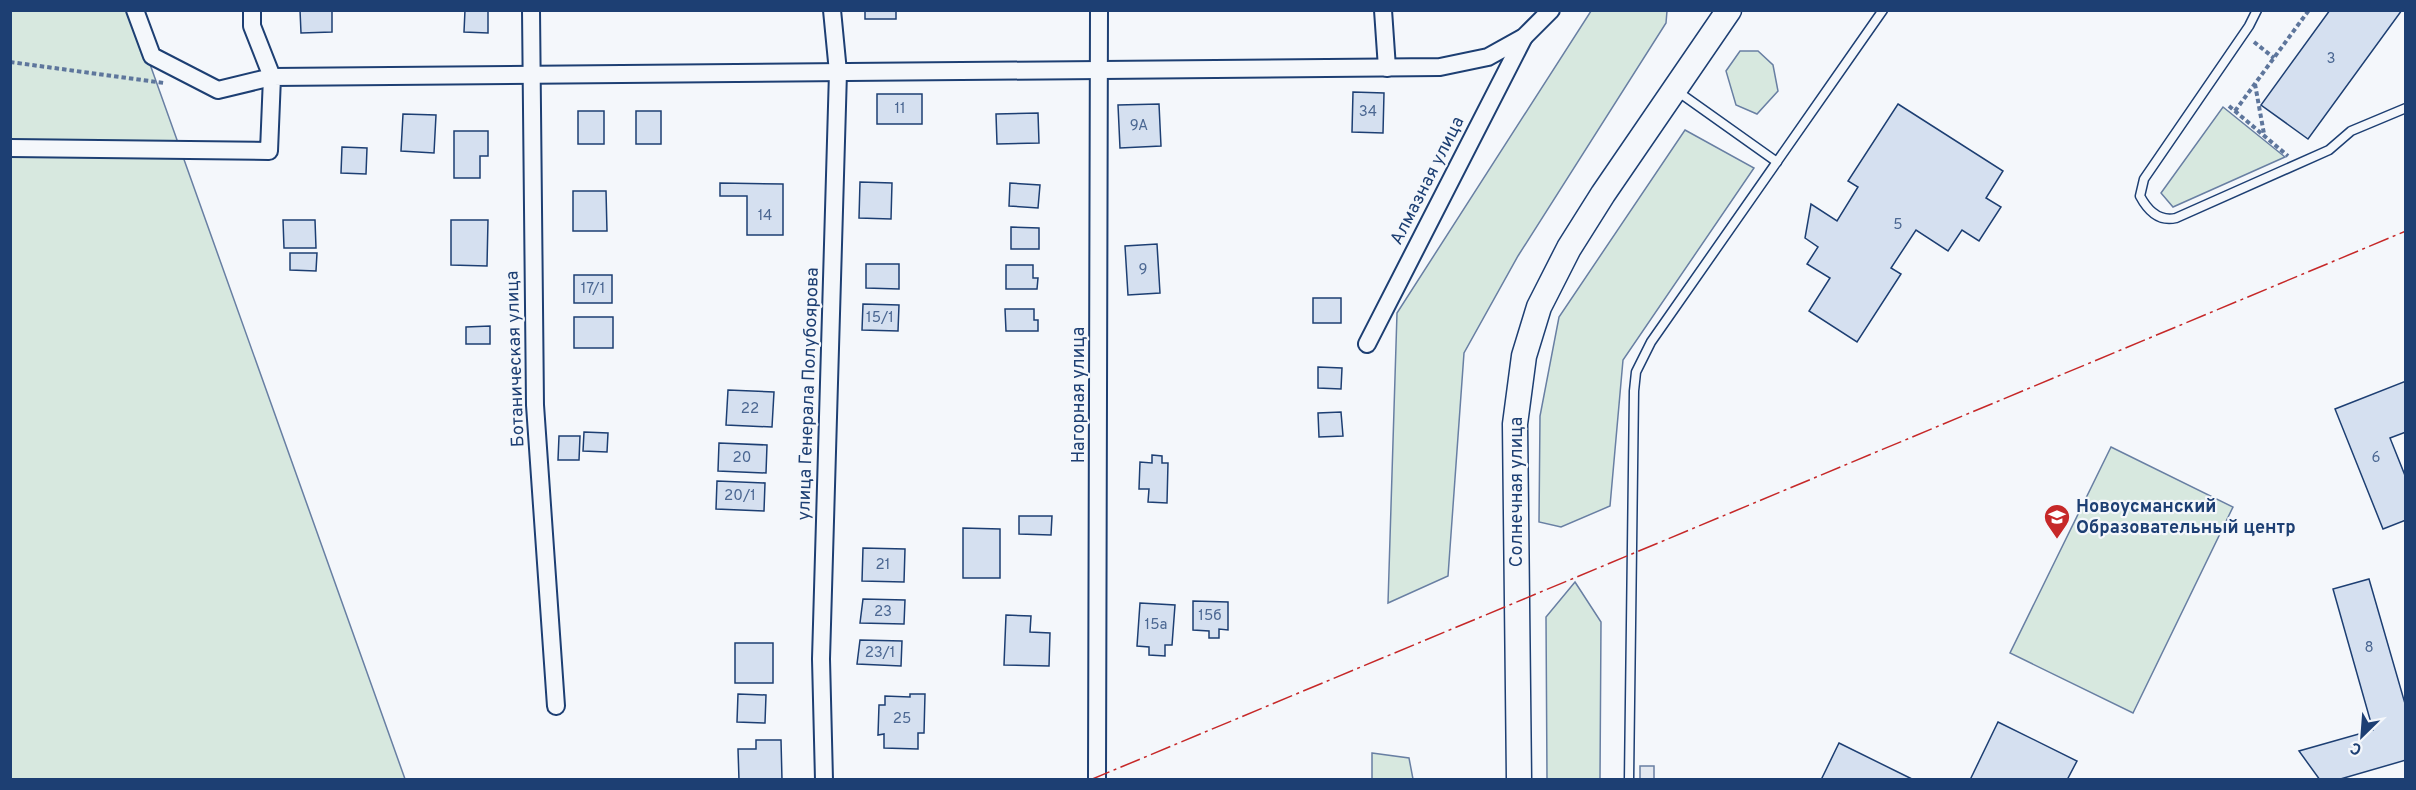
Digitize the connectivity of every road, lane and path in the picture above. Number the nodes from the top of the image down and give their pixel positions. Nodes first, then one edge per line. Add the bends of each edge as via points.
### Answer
1 (135, 10) edge
2 (252, 10) edge
3 (531, 10) edge
4 (832, 10) edge
5 (1100, 10) edge
6 (1383, 10) edge
7 (1551, 10) edge
8 (1729, 10) edge
9 (1883, 10) edge
10 (2257, 10) edge
11 (2309, 10) edge
12 (1524, 37) junction
13 (2254, 42) dead end
14 (2274, 58) junction
15 (10, 62) edge
16 (1387, 68) junction
17 (1099, 70) junction
18 (838, 72) junction
19 (531, 75) junction
20 (272, 77) junction
21 (172, 84) dead end
22 (2255, 84) junction
23 (1675, 90) junction
24 (2229, 106) dead end
25 (2406, 108) edge
26 (2235, 111) junction
27 (2264, 135) junction
28 (10, 148) edge
29 (1777, 162) junction
30 (2298, 164) junction
31 (1367, 344) dead end
32 (556, 706) dead end
33 (824, 780) edge
34 (1097, 780) edge
35 (1519, 780) edge
36 (1629, 780) edge

1 - 20 street via 152,56 218,90
2 - 20 street via 252,26
3 - 19 street, Ботаническая улица
4 - 18 street, улица Генерала Полубоярова
5 - 17 street, Нагорная улица
6 - 16 street
7 - 12 street
8 - 23 street, Солнечная улица
9 - 29 lane
10 - 30 lane via 2144,179 2140,196 2153,213 2168,220
11 - 14 path
12 - 16 street via 1488,57 1440,67
12 - 31 street, Алмазная улица
13 - 14 path
14 - 22 path
15 - 21 path
16 - 17 street
17 - 18 street
17 - 34 street, Нагорная улица
18 - 19 street
18 - 33 street, улица Генерала Полубоярова via 821,659
19 - 20 street
19 - 32 street, Ботаническая улица via 535,405
20 - 28 street via 269,151
22 - 26 path
22 - 27 path
23 - 29 lane
23 - 35 street, Солнечная улица via 1569,248 1539,307 1524,356 1515,424
24 - 26 path
25 - 30 lane via 2351,131 2328,150
26 - 27 path
27 - 30 path
29 - 36 lane via 1650,342 1636,372

